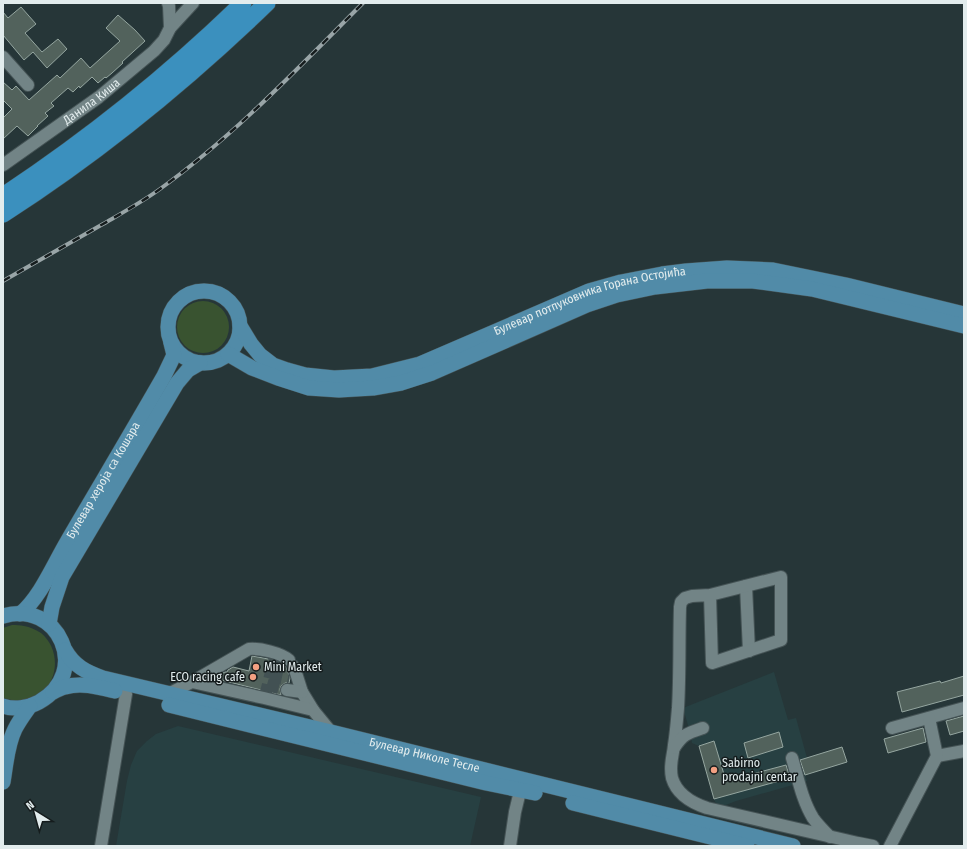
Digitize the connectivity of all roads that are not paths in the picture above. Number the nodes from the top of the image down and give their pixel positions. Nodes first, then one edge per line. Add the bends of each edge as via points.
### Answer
1 (168, 3) edge
2 (193, 3) edge
3 (267, 3) edge
4 (240, 6) edge
5 (170, 28) junction
6 (198, 56) junction
7 (3, 57) edge
8 (28, 85) dead end
9 (6, 159) edge
10 (3, 196) edge
11 (3, 214) edge
12 (964, 314) edge
13 (240, 326) junction
14 (964, 326) edge
15 (171, 343) junction
16 (228, 354) junction
17 (200, 363) junction
18 (746, 586) junction
19 (710, 595) junction
20 (20, 614) junction
21 (3, 616) edge
22 (49, 624) junction
23 (64, 650) junction
24 (749, 651) junction
25 (192, 682) junction
26 (53, 692) junction
27 (126, 694) junction
28 (168, 694) junction
29 (3, 706) edge
30 (30, 706) junction
31 (964, 708) edge
32 (313, 710) junction
33 (929, 718) junction
34 (703, 728) dead end
35 (892, 728) dead end
36 (331, 732) junction
37 (674, 748) junction
38 (964, 751) edge
39 (937, 756) junction
40 (792, 758) dead end
41 (3, 782) edge
42 (522, 784) junction
43 (830, 837) junction
44 (101, 846) edge
45 (510, 846) edge
46 (747, 846) edge
47 (792, 846) edge
48 (873, 846) edge
49 (890, 846) edge

1 - 5 street
2 - 5 street, Данила Киша
3 - 6 highway via 249,21
4 - 6 highway
5 - 9 street, Данила Киша via 154,52 99,97
6 - 10 highway
6 - 11 highway via 168,93 108,140
7 - 8 street
12 - 13 main road, Булевар потпуковника Горана Остојића via 773,270 727,268 686,271 621,282 589,291 420,364 372,376 334,378 305,375 273,364 260,355
13 - 15 main road via 236,311 226,299 211,292 196,292 181,299 171,312 168,327
13 - 16 main road via 237,342
14 - 16 main road, Булевар потпуковника Горана Остојића via 812,289 753,280 707,281 655,287 617,295 587,305 432,373 374,388 309,388 252,368
15 - 17 main road via 183,357
15 - 20 main road, Булевар хероја са Кошара via 174,355 164,376 41,589
16 - 17 main road via 220,360
17 - 22 main road, Булевар хероја са Кошара via 188,370 177,383 62,577
18 - 19 street
18 - 24 street
18 - 24 street via 781,577 781,640
19 - 24 street via 712,663
19 - 37 street via 692,596 684,598 681,602
20 - 21 main road
20 - 22 main road via 38,617
22 - 23 main road via 58,634
23 - 26 main road via 64,673
23 - 28 main road, Булевар Николе Тесле via 72,661 92,674
25 - 28 street
25 - 32 street
25 - 32 street via 247,650 285,656 293,677
26 - 27 main road, Булевар Николе Тесле via 81,685
26 - 30 main road
27 - 42 main road, Булевар Николе Тесле via 486,783
27 - 44 street
28 - 36 main road, Булевар Николе Тесле
29 - 30 main road
30 - 41 main road via 11,739
31 - 33 street
32 - 36 street
33 - 35 street
33 - 39 street
34 - 37 street via 680,738
36 - 42 main road, Булевар Николе Тесле
37 - 43 street via 670,768 672,778 676,788 694,804
38 - 39 street
39 - 49 street
40 - 43 street via 808,808
42 - 45 street
42 - 46 main road, Булевар Николе Тесле
42 - 47 main road, Булевар Николе Тесле
43 - 48 street

